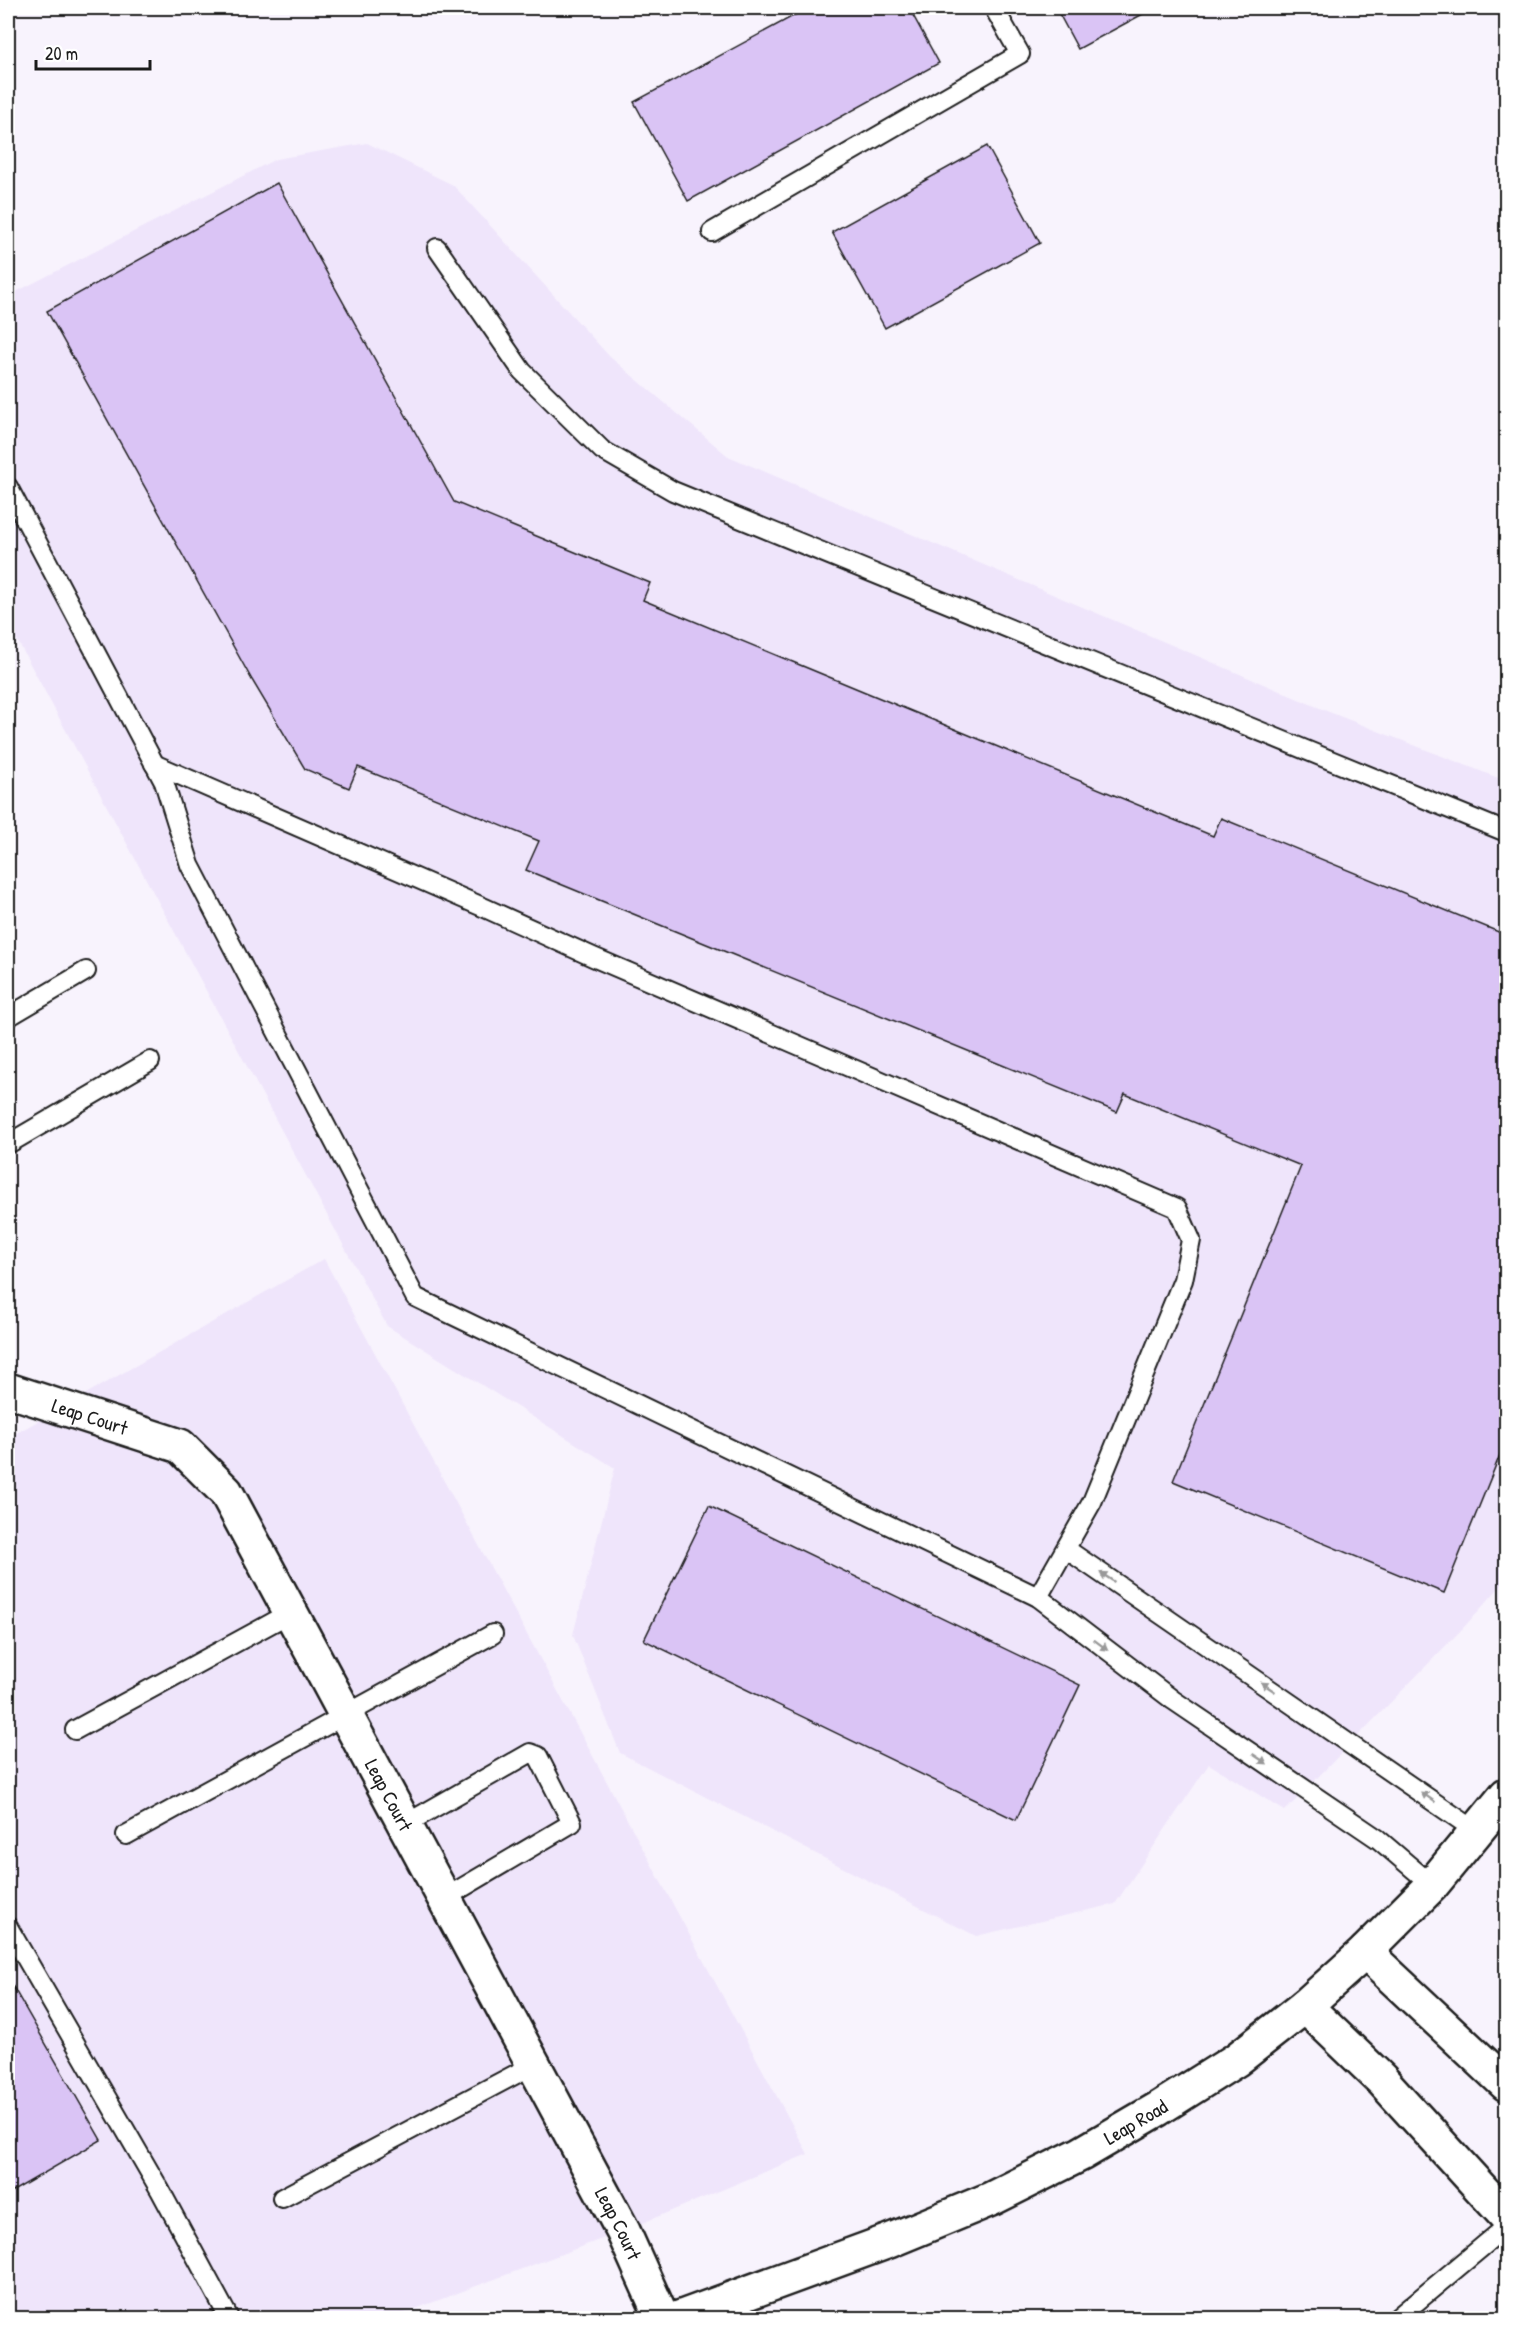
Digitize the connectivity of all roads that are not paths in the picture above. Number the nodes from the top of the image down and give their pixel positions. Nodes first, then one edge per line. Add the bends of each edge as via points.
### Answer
1 (994, 8) edge
2 (712, 232) dead end
3 (437, 248) dead end
4 (8, 487) edge
5 (154, 764) junction
6 (1506, 832) edge
7 (86, 971) dead end
8 (8, 1017) edge
9 (150, 1062) dead end
10 (8, 1144) edge
11 (8, 1390) edge
12 (1066, 1549) junction
13 (1038, 1597) junction
14 (290, 1613) junction
15 (493, 1634) dead end
16 (345, 1714) junction
17 (75, 1730) dead end
18 (1506, 1795) edge
19 (404, 1825) junction
20 (1476, 1831) junction
21 (126, 1834) dead end
22 (1432, 1885) junction
23 (443, 1899) junction
24 (8, 1927) edge
25 (1365, 1952) junction
26 (1305, 2006) junction
27 (533, 2065) junction
28 (1506, 2084) edge
29 (282, 2198) dead end
30 (1506, 2216) edge
31 (1506, 2227) edge
32 (229, 2319) edge
33 (662, 2319) edge
34 (679, 2319) edge
35 (1396, 2319) edge

1 - 2 lane via 1020,54
3 - 6 lane via 522,371 602,450 673,491
4 - 5 lane
5 - 12 lane via 1177,1208 1191,1240 1183,1280 1092,1502
5 - 13 lane via 164,782 190,865 415,1297
7 - 8 lane
9 - 10 lane
11 - 14 street, Leap Court via 180,1446 226,1492
12 - 13 lane
20 -> 12 lane
13 -> 22 lane via 1173,1700 1378,1839
14 - 16 street, Leap Court
14 - 17 lane
15 - 16 lane
16 - 19 street, Leap Court
16 - 21 lane
18 - 20 street, Leap Road
19 - 23 street, Leap Court
19 - 23 lane via 530,1753 538,1755 572,1823
20 - 22 street, Leap Road
22 - 25 street, Leap Road
23 - 27 street, Leap Court
24 - 32 lane via 160,2190
25 - 26 street, Leap Road
25 - 28 street
26 - 30 street via 1382,2080
26 - 34 street, Leap Road via 1227,2066 1158,2109 991,2199
27 - 29 lane
27 - 33 street, Leap Court via 623,2231
31 - 35 lane

